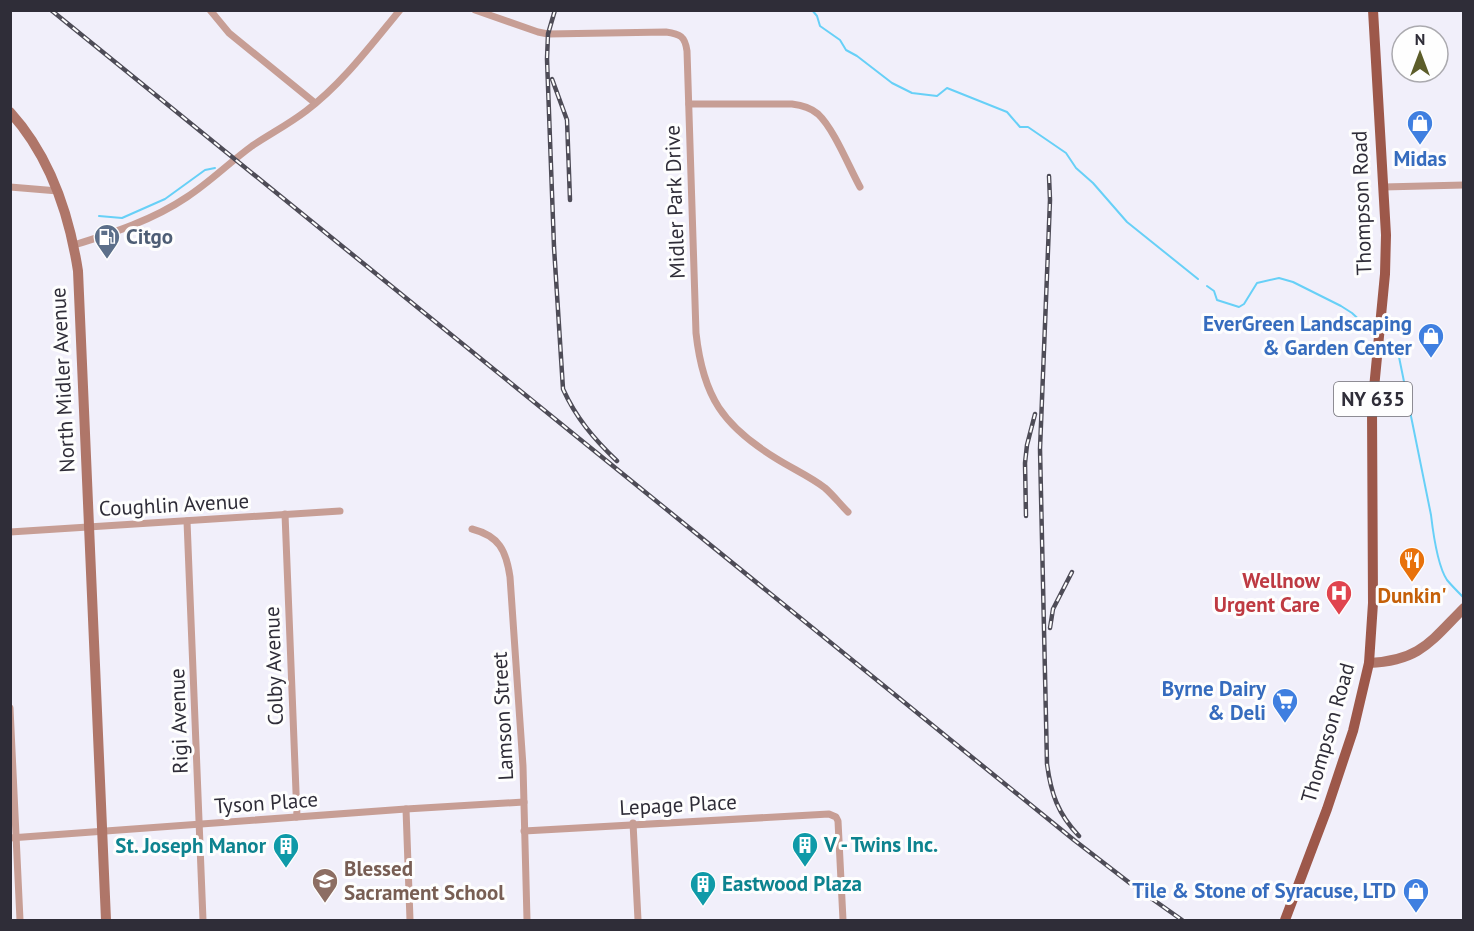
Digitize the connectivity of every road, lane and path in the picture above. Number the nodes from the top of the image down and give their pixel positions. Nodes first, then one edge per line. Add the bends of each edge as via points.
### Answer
1 (210, 10) edge
2 (399, 10) edge
3 (475, 10) edge
4 (1373, 10) edge
5 (315, 103) junction
6 (689, 104) junction
7 (10, 112) edge
8 (1464, 185) edge
9 (860, 187) dead end
10 (1383, 187) junction
11 (10, 188) edge
12 (58, 191) junction
13 (74, 245) junction
14 (340, 511) dead end
15 (848, 512) dead end
16 (285, 514) junction
17 (187, 521) junction
18 (89, 526) junction
19 (472, 529) dead end
20 (10, 532) edge
21 (1464, 608) edge
22 (1370, 663) junction
23 (10, 708) edge
24 (524, 802) junction
25 (406, 809) junction
26 (297, 817) junction
27 (199, 824) junction
28 (633, 824) junction
29 (101, 831) junction
30 (524, 831) junction
31 (13, 837) edge
32 (20, 921) edge
33 (106, 921) edge
34 (203, 921) edge
35 (410, 921) edge
36 (527, 921) edge
37 (638, 921) edge
38 (843, 921) edge
39 (1285, 921) edge

1 - 5 street via 230,33
2 - 5 street
3 - 6 street, Midler Park Drive via 548,34 679,34 687,44
4 - 10 main road, Thompson Road / NY 635
5 - 13 street via 188,197 156,215
6 - 9 street via 802,105 819,115
6 - 15 street, Midler Park Drive via 696,333 699,363 707,387 721,412 740,433 825,489
7 - 12 main road, North Midler Avenue via 30,135
8 - 10 street
10 - 22 main road, Thompson Road / NY 635 via 1385,274 1372,409
11 - 12 street
12 - 13 main road, North Midler Avenue
13 - 18 main road, North Midler Avenue
14 - 16 street, Coughlin Avenue
16 - 17 street, Coughlin Avenue
16 - 26 street, Colby Avenue
17 - 18 street, Coughlin Avenue
17 - 27 street, Rigi Avenue
18 - 20 street, Coughlin Avenue
18 - 29 main road, North Midler Avenue
19 - 24 street, Lamson Street via 496,540 508,563
21 - 22 main road via 1410,656 1392,663
22 - 39 main road, Thompson Road / NY 635 via 1353,731
23 - 31 street
24 - 25 street, Tyson Place
24 - 30 street, Lamson Street
25 - 26 street, Tyson Place
25 - 35 street
26 - 27 street, Tyson Place
27 - 29 street, Tyson Place
27 - 34 street, Rigi Avenue
28 - 30 street, Lepage Place
28 - 37 street
28 - 38 street, Lepage Place via 818,813 834,816 838,821
29 - 31 street, Tyson Place
29 - 33 main road, North Midler Avenue
30 - 36 street, Lamson Street
31 - 32 street

